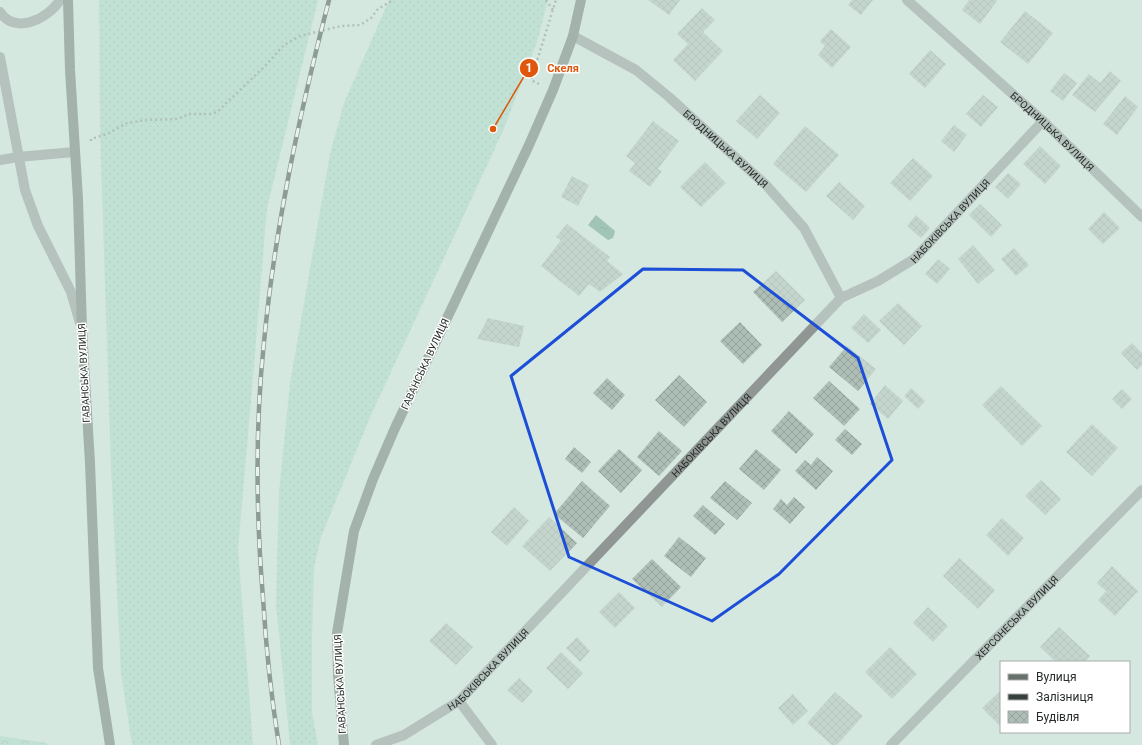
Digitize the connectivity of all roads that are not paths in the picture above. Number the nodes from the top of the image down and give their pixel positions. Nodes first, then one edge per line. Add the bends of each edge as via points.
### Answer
1 (60, 0) edge
2 (68, 0) edge
3 (581, 0) edge
4 (907, 0) edge
5 (0, 12) edge
6 (573, 36) junction
7 (0, 57) edge
8 (1043, 121) junction
9 (74, 152) junction
10 (18, 157) junction
11 (0, 160) edge
12 (1142, 217) edge
13 (841, 298) junction
14 (82, 329) junction
15 (1142, 490) edge
16 (459, 701) junction
17 (110, 745) edge
18 (344, 745) edge
19 (376, 745) edge
20 (492, 745) edge
21 (891, 745) edge

1 - 5 street via 44,16 29,22 17,24 5,19
2 - 9 street, ГАВАНСЬКА ВУЛИЦЯ
3 - 6 street, ГАВАНСЬКА ВУЛИЦЯ
4 - 8 street, БРОДНИЦЬКА ВУЛИЦЯ
6 - 13 street, БРОДНИЦЬКА ВУЛИЦЯ via 636,70 766,185 804,228
6 - 18 street, ГАВАНСЬКА ВУЛИЦЯ via 529,145 395,428 354,531 337,633
7 - 10 street
8 - 12 street, БРОДНИЦЬКА ВУЛИЦЯ
8 - 13 street, НАБОКІВСЬКА ВУЛИЦЯ via 914,259
9 - 10 street
9 - 14 street, ГАВАНСЬКА ВУЛИЦЯ
10 - 11 street
10 - 14 street via 25,190 38,226 71,292
13 - 16 street, НАБОКІВСЬКА ВУЛИЦЯ
14 - 17 street, ГАВАНСЬКА ВУЛИЦЯ via 98,668
15 - 21 street, ХЕРСОНЕСЬКА ВУЛИЦЯ
16 - 19 street, НАБОКІВСЬКА ВУЛИЦЯ via 404,735
16 - 20 street

